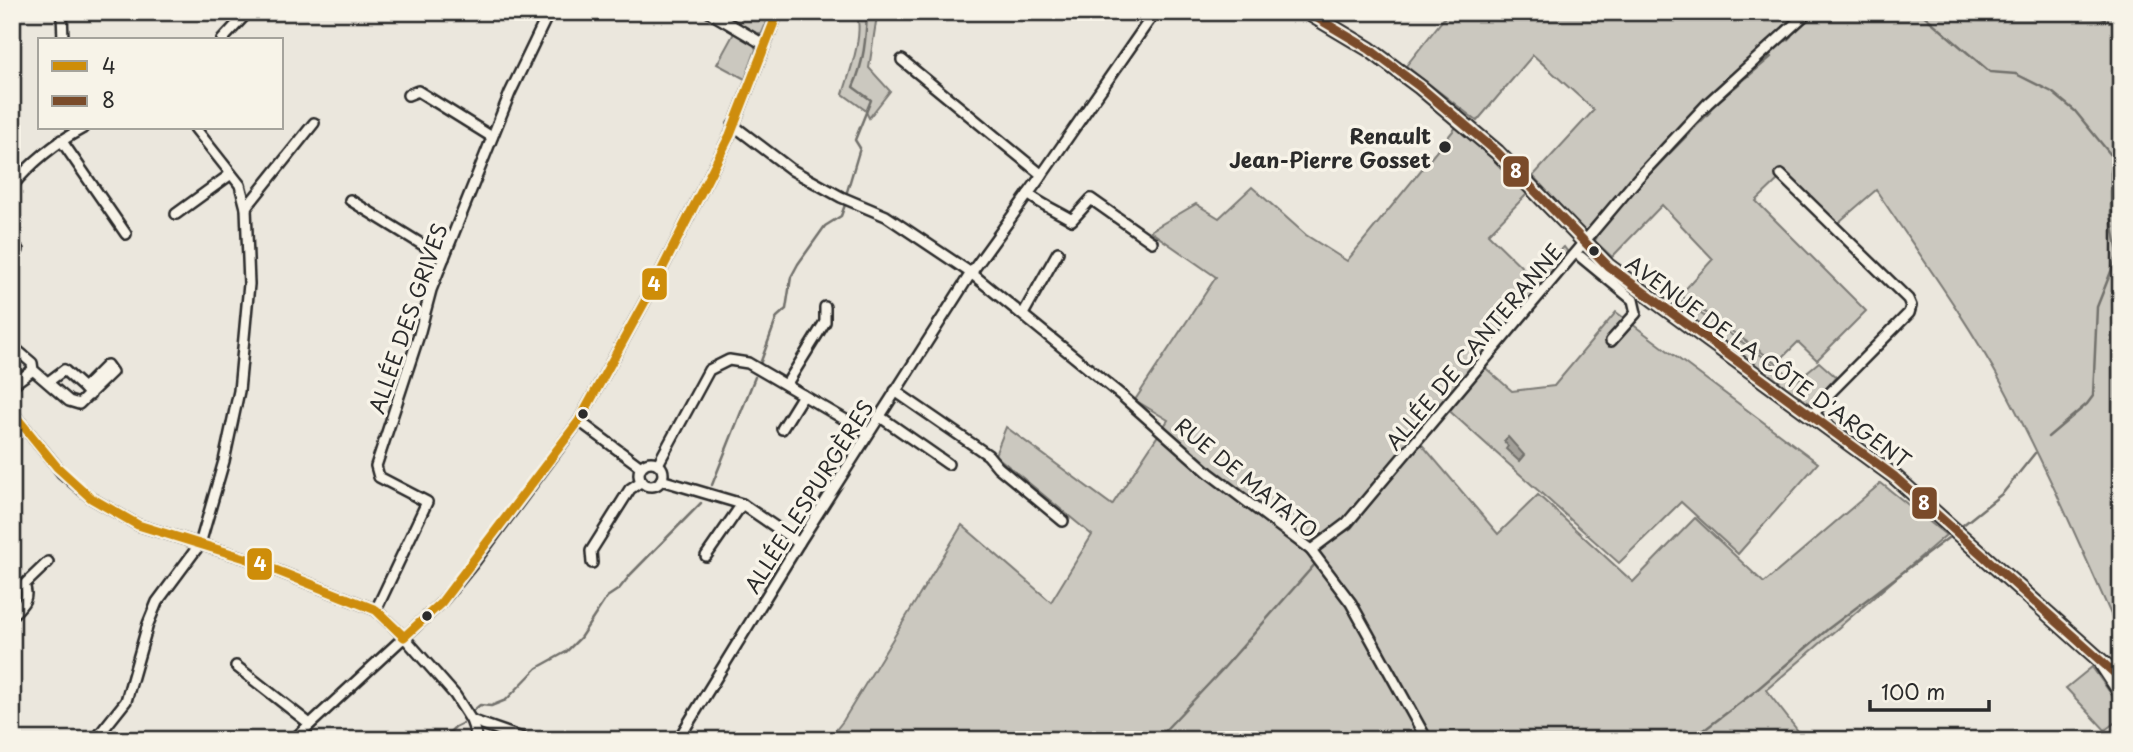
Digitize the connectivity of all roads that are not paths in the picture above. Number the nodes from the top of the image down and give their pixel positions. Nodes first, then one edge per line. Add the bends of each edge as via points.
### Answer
1 (62, 12) edge
2 (248, 12) edge
3 (549, 12) edge
4 (709, 12) edge
5 (778, 12) edge
6 (1154, 12) edge
7 (1307, 12) edge
8 (1808, 12) edge
9 (63, 38) edge
10 (224, 38) edge
11 (765, 45) junction
12 (902, 60) dead end
13 (408, 95) dead end
14 (314, 123) dead end
15 (733, 125) junction
16 (197, 130) edge
17 (63, 135) edge
18 (492, 137) junction
19 (231, 174) junction
20 (1042, 175) junction
21 (1781, 175) dead end
22 (12, 186) edge
23 (1028, 194) junction
24 (351, 200) dead end
25 (246, 208) junction
26 (176, 214) dead end
27 (126, 234) dead end
28 (1152, 242) dead end
29 (1583, 242) junction
30 (12, 243) edge
31 (1058, 252) dead end
32 (12, 256) edge
33 (1580, 257) dead end
34 (444, 258) junction
35 (971, 273) junction
36 (1636, 295) junction
37 (825, 307) dead end
38 (1023, 314) junction
39 (1611, 341) dead end
40 (12, 346) edge
41 (33, 370) junction
42 (48, 382) junction
43 (12, 385) edge
44 (786, 385) junction
45 (895, 391) junction
46 (803, 395) junction
47 (12, 412) edge
48 (879, 416) junction
49 (1813, 418) junction
50 (579, 421) junction
51 (782, 429) dead end
52 (868, 433) junction
53 (658, 464) junction
54 (948, 464) dead end
55 (641, 467) junction
56 (661, 480) junction
57 (642, 481) junction
58 (742, 504) junction
59 (1063, 521) dead end
60 (799, 542) junction
61 (200, 544) junction
62 (1311, 550) junction
63 (706, 556) dead end
64 (48, 562) dead end
65 (592, 563) dead end
66 (376, 610) junction
67 (12, 614) edge
68 (404, 637) junction
69 (2093, 654) junction
70 (236, 666) dead end
71 (2121, 679) edge
72 (2121, 697) edge
73 (471, 720) junction
74 (310, 724) junction
75 (523, 738) edge
76 (95, 740) edge
77 (293, 740) edge
78 (478, 740) edge
79 (678, 740) edge
80 (1427, 740) edge

1 - 9 street
2 - 10 street
3 - 18 street, ALLÉE DES GRIVES
4 - 11 street
5 - 11 street
6 - 20 street, ALLÉE LESPURGÈRES
7 - 29 main road, AVENUE DE LA CÔTE D'ARGENT via 1369,49 1437,101 1497,152
8 - 29 street, ALLÉE DE CANTERANNE via 1708,103
11 - 15 street
12 - 20 street
13 - 18 street via 418,91
14 - 25 street
15 - 35 street, RUE DE MATATO via 792,170 886,216
15 - 50 street
16 - 19 street
17 - 22 street
17 - 27 street
18 - 34 street, ALLÉE DES GRIVES
19 - 25 street via 240,185
19 - 26 street
20 - 23 street, ALLÉE LESPURGÈRES
21 - 49 street via 1911,306 1820,404
23 - 28 street via 1072,220 1091,199
23 - 35 street, ALLÉE LESPURGÈRES
24 - 34 street
25 - 61 street via 249,284 239,391
29 - 36 main road, AVENUE DE LA CÔTE D'ARGENT
29 - 62 street, ALLÉE DE CANTERANNE via 1347,523
30 - 32 street via 18,250
31 - 38 street
33 - 36 street
34 - 66 street, ALLÉE DES GRIVES via 376,466 379,477 427,502
35 - 38 street, RUE DE MATATO
35 - 45 street, ALLÉE LESPURGÈRES
36 - 39 street via 1636,313
36 - 49 main road, AVENUE DE LA CÔTE D'ARGENT
37 - 44 street via 825,322
38 - 62 street, RUE DE MATATO via 1209,473
40 - 41 street via 32,363
41 - 42 street
41 - 43 street
42 - 42 street via 64,370 87,392 79,404
44 - 46 street
44 - 53 street via 748,363 729,360 709,370
45 - 48 street, ALLÉE LESPURGÈRES
45 - 59 street via 988,455
46 - 51 street
46 - 52 street
47 - 61 street via 57,467 91,498 138,525
48 - 52 street, ALLÉE LESPURGÈRES
48 - 54 street
49 - 69 main road, AVENUE DE LA CÔTE D'ARGENT via 1916,494
50 - 55 street
50 - 68 street via 441,603
52 - 60 street, ALLÉE LESPURGÈRES
53 - 55 street
53 - 56 street
55 - 57 street
56 - 57 street via 654,486
56 - 58 street
57 - 65 street via 630,489 591,551
58 - 60 street
58 - 63 street
60 - 79 street, ALLÉE LESPURGÈRES
61 - 66 street
61 - 76 street via 157,602 126,701
62 - 80 street, RUE DE MATATO via 1351,603
64 - 67 street via 24,585 25,601
66 - 68 street
68 - 73 street
68 - 74 street
69 - 71 main road, AVENUE DE LA CÔTE D'ARGENT
69 - 72 street
70 - 74 street
73 - 75 street
73 - 78 street
74 - 77 street

